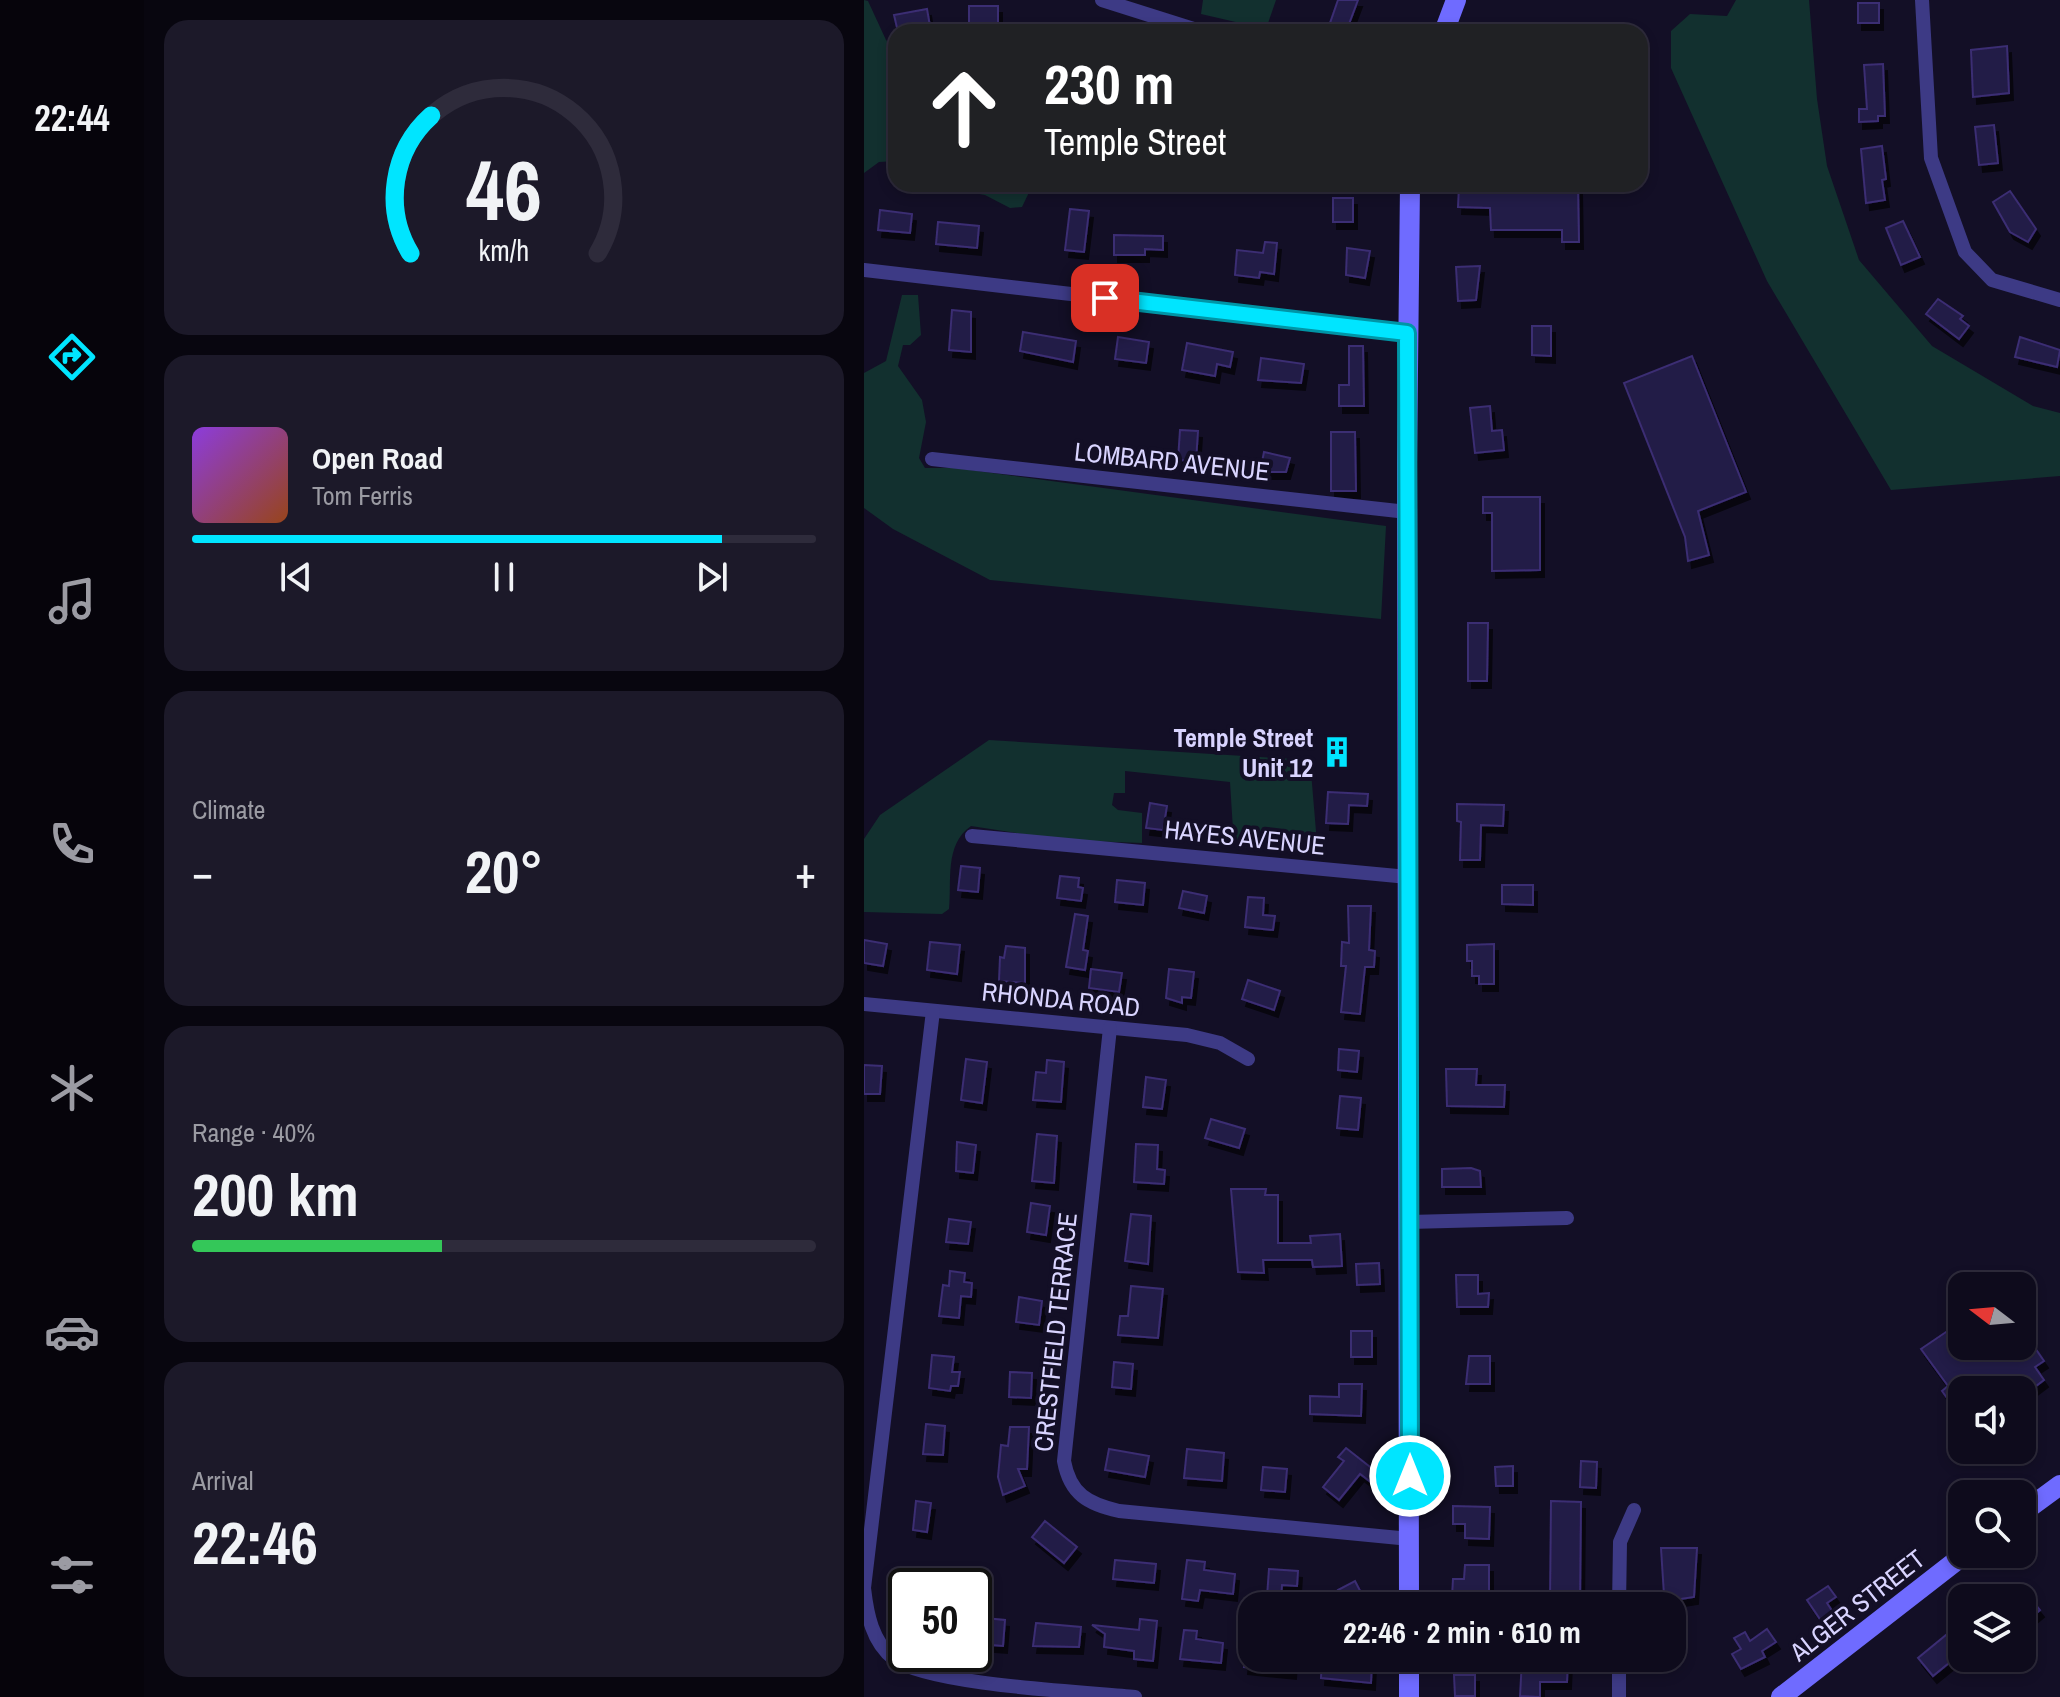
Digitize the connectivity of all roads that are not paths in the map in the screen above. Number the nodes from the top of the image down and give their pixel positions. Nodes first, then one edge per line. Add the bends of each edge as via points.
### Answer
1 (1102, 0) edge
2 (1456, 0) edge
3 (1922, 0) edge
4 (1119, 3) edge
5 (1180, 24) edge
6 (1447, 24) edge
7 (1410, 192) edge
8 (864, 270) edge
9 (2060, 300) edge
10 (1407, 333) junction
11 (932, 459) dead end
12 (1407, 512) junction
13 (972, 836) dead end
14 (1408, 877) junction
15 (864, 1004) edge
16 (933, 1011) junction
17 (1110, 1028) junction
18 (1248, 1059) dead end
19 (1567, 1218) dead end
20 (1409, 1222) junction
21 (2060, 1485) edge
22 (2036, 1503) edge
23 (1634, 1510) dead end
24 (1410, 1539) junction
25 (1948, 1567) edge
26 (1409, 1592) edge
27 (1619, 1592) edge
28 (1409, 1672) edge
29 (1619, 1672) edge
30 (1135, 1697) edge
31 (1409, 1697) edge
32 (1619, 1697) edge
33 (1781, 1697) edge

1 - 4 street
2 - 6 main road
3 - 9 street via 1931,158 1965,252 1992,280
4 - 5 street
7 - 10 main road
8 - 10 street
10 - 12 main road
11 - 12 street, LOMBARD AVENUE
12 - 14 main road
13 - 14 street, HAYES AVENUE
14 - 20 main road
15 - 16 street, RHONDA ROAD
16 - 17 street, RHONDA ROAD
16 - 30 street via 864,1588 866,1608 881,1645 911,1669
17 - 18 street, RHONDA ROAD via 1205,1038
17 - 24 street, CRESTFIELD TERRACE via 1064,1461 1067,1479 1089,1502 1119,1511
19 - 20 street
20 - 24 main road
21 - 22 main road
23 - 27 street via 1620,1542
24 - 26 main road
25 - 33 main road, ALGER STREET
28 - 31 main road
29 - 32 street

